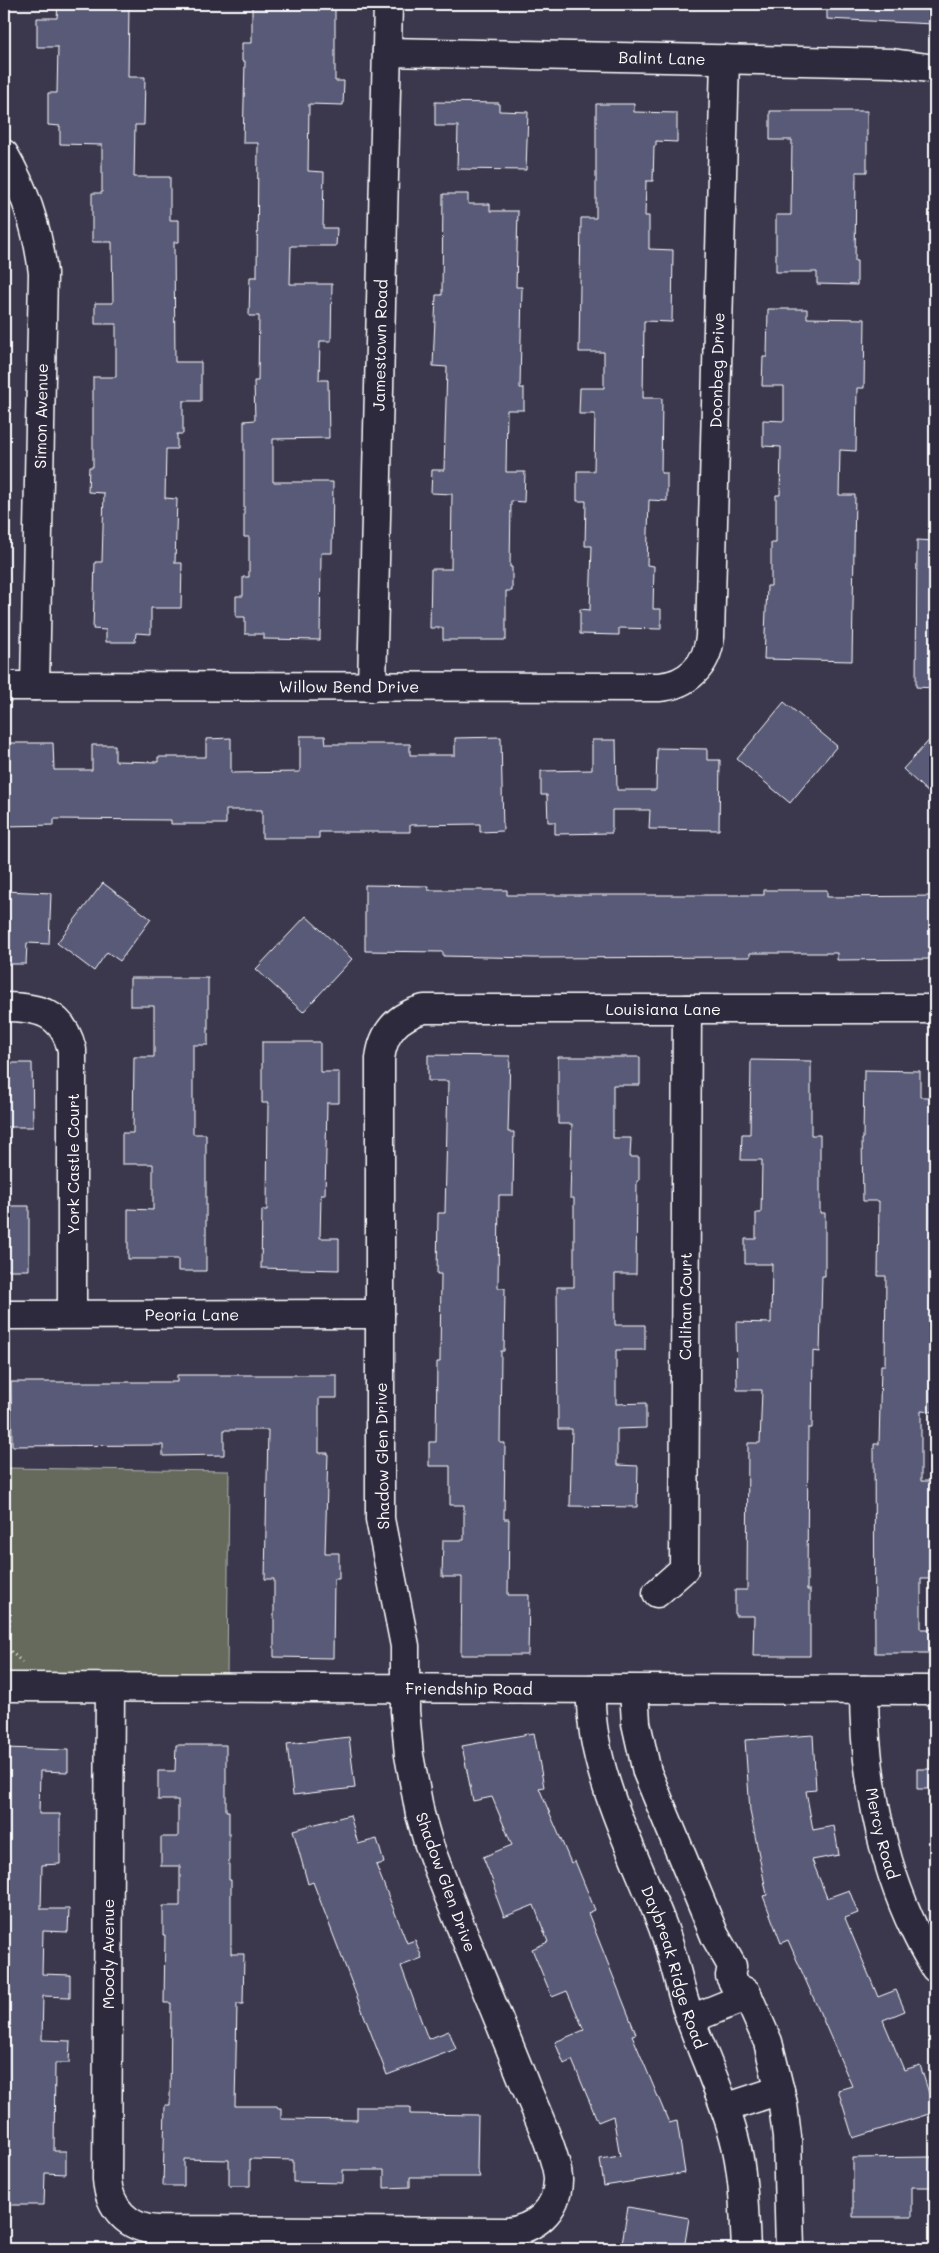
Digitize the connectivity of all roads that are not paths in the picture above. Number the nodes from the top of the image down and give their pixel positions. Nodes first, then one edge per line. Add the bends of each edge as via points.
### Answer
1 (388, 4) edge
2 (387, 52) junction
3 (725, 59) junction
4 (935, 69) edge
5 (4, 154) edge
6 (691, 676) joint
7 (4, 686) edge
8 (35, 686) junction
9 (372, 687) junction
10 (4, 1007) edge
11 (687, 1008) junction
12 (935, 1009) edge
13 (396, 1023) joint
14 (72, 1314) junction
15 (380, 1314) junction
16 (4, 1315) edge
17 (657, 1593) dead end
18 (4, 1687) edge
19 (110, 1688) junction
20 (405, 1689) junction
21 (591, 1689) junction
22 (634, 1690) junction
23 (864, 1690) junction
24 (935, 1690) edge
25 (935, 1968) edge
26 (747, 1994) junction
27 (691, 2019) junction
28 (780, 2090) junction
29 (725, 2108) junction
30 (542, 2218) joint
31 (746, 2249) edge
32 (790, 2249) edge

1 - 2 street, Jamestown Road
2 - 3 street, Balint Lane
2 - 9 street, Jamestown Road
3 - 4 street, Balint Lane via 892,63
3 - 6 street, Doonbeg Drive via 710,637 706,655
5 - 8 street, Simon Avenue via 26,198 40,247 43,273
6 - 9 street, Willow Bend Drive via 676,684 658,687
7 - 8 street, Willow Bend Drive
8 - 9 street, Willow Bend Drive
10 - 14 street, York Castle Court via 36,1009 56,1020 70,1041 73,1058
11 - 12 street, Louisiana Lane
11 - 13 street, Louisiana Lane via 424,1008
11 - 17 street, Calihan Court via 684,1569
13 - 15 street, Shadow Glen Drive via 386,1036 380,1059
14 - 15 street, Peoria Lane
14 - 16 street, Peoria Lane
15 - 20 street, Shadow Glen Drive via 380,1519 405,1646
18 - 19 street, Friendship Road
19 - 20 street, Friendship Road
19 - 30 street, Moody Avenue via 107,2179 110,2196 123,2216 143,2228 168,2230 507,2232 522,2229
20 - 21 street, Friendship Road
20 - 30 street, Shadow Glen Drive via 413,1785 428,1842 557,2171 556,2196
21 - 22 street, Friendship Road
21 - 27 street, Daybreak Ridge Road via 592,1721 601,1768 663,1925
22 - 23 street, Friendship Road
22 - 26 street via 636,1723 647,1772 715,1936 732,1966 730,1976 735,1986
23 - 24 street, Friendship Road
23 - 25 street, Mercy Road via 872,1789 886,1854 914,1931
26 - 27 street
26 - 28 street via 768,2042
27 - 29 street, Daybreak Ridge Road
28 - 29 street
28 - 32 street via 787,2137
29 - 31 street, Daybreak Ridge Road via 740,2165

